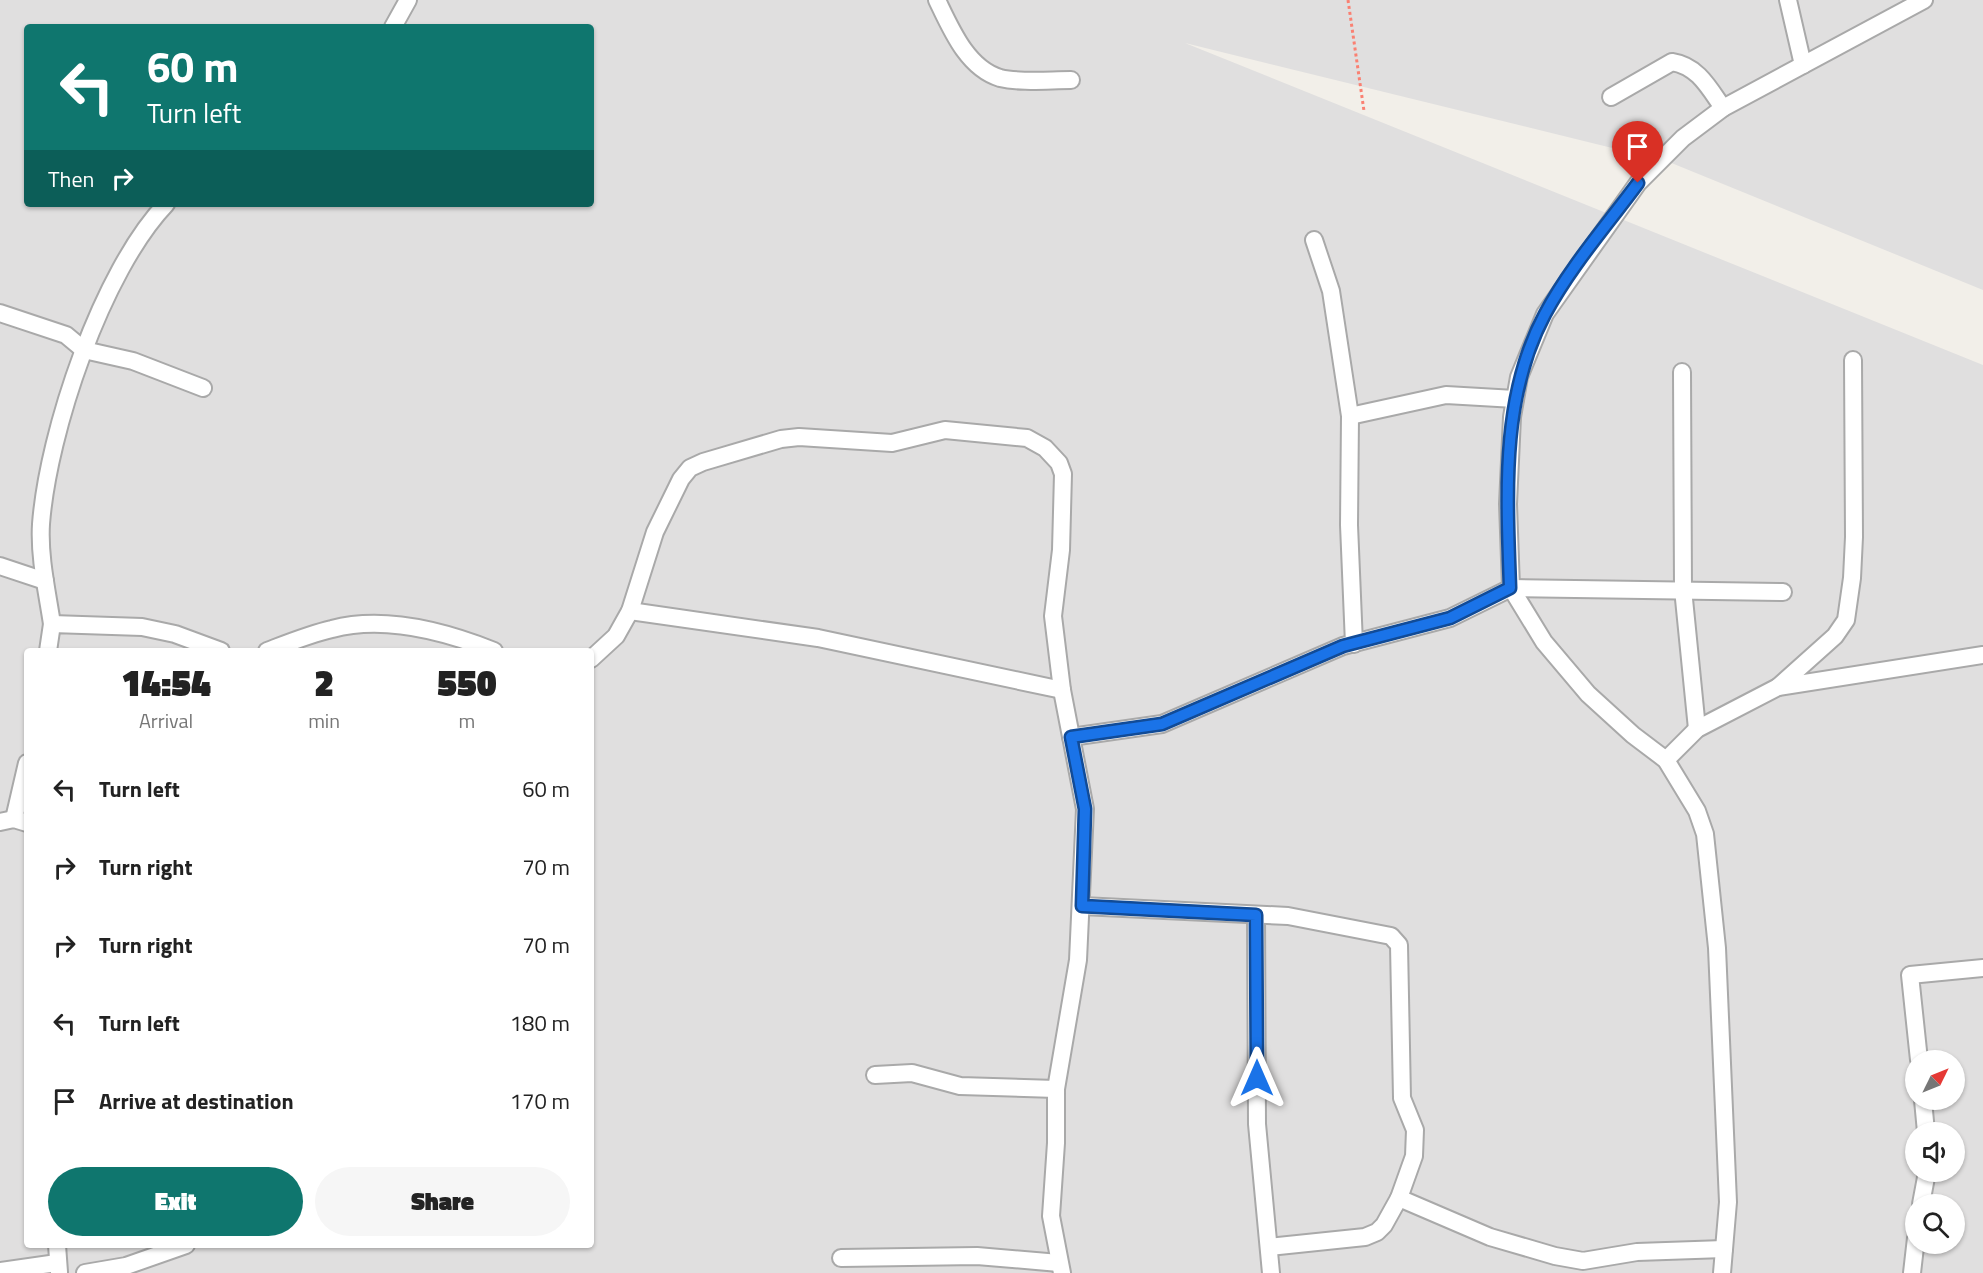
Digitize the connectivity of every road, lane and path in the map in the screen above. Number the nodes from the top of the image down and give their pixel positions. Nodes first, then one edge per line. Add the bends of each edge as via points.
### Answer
1 (408, 0) edge
2 (937, 0) edge
3 (1348, 0) edge
4 (1788, 0) edge
5 (1924, 0) edge
6 (395, 24) edge
7 (1803, 65) junction
8 (1071, 80) dead end
9 (1611, 97) dead end
10 (1723, 108) junction
11 (1364, 111) dead end
12 (164, 207) edge
13 (1314, 240) dead end
14 (0, 314) edge
15 (84, 350) junction
16 (1853, 360) dead end
17 (1682, 372) dead end
18 (203, 388) dead end
19 (1515, 399) junction
20 (1350, 416) junction
21 (0, 566) edge
22 (45, 581) junction
23 (1510, 588) junction
24 (1683, 589) junction
25 (1783, 592) dead end
26 (630, 611) junction
27 (52, 624) junction
28 (1354, 644) junction
29 (48, 648) edge
30 (213, 648) edge
31 (276, 648) edge
32 (487, 648) edge
33 (1983, 655) edge
34 (594, 656) edge
35 (1778, 687) junction
36 (1062, 690) junction
37 (1697, 729) junction
38 (1071, 737) junction
39 (1666, 760) junction
40 (24, 776) edge
41 (14, 821) edge
42 (1082, 906) junction
43 (1256, 915) junction
44 (1983, 968) edge
45 (1918, 1050) edge
46 (875, 1075) dead end
47 (1056, 1089) junction
48 (1399, 1198) junction
49 (1269, 1247) junction
50 (57, 1248) edge
51 (177, 1248) edge
52 (1724, 1249) junction
53 (1914, 1254) edge
54 (841, 1258) dead end
55 (58, 1268) edge
56 (1060, 1268) edge
57 (0, 1271) edge
58 (85, 1273) edge
59 (1271, 1273) edge
60 (1722, 1273) edge
61 (1912, 1273) edge

1 - 6 street
2 - 8 street via 969,56 984,71 1002,78
3 - 11 path
4 - 7 street
5 - 7 street
7 - 10 street
9 - 10 street via 1672,62 1697,73
10 - 19 street via 1683,138 1638,183 1577,266 1545,314 1519,377
12 - 15 street via 137,240 119,272
13 - 20 street via 1331,291
14 - 15 street via 66,335
15 - 18 street via 133,362
15 - 22 street via 59,428 46,491 41,533
16 - 35 street via 1854,537 1846,620 1835,636
17 - 24 street
19 - 20 street via 1446,395
19 - 23 street via 1508,504
20 - 28 street
21 - 22 street
22 - 27 street
23 - 24 street
23 - 28 street via 1450,618
23 - 39 street via 1544,642 1588,694
24 - 25 street
24 - 37 street
26 - 34 street via 616,636
26 - 36 street via 818,638
26 - 36 street via 655,532 681,479 690,468 703,462 762,443 799,437 892,443 945,430 1027,438 1045,448 1063,474 1061,550 1053,616
27 - 29 street
27 - 30 street via 142,627
28 - 38 street via 1162,724
31 - 32 street via 334,628 361,624 431,630
33 - 35 street
35 - 37 street
36 - 38 street
37 - 39 street
38 - 42 street via 1085,809
39 - 52 street via 1697,812 1705,834 1717,948 1728,1202
40 - 41 street
42 - 43 street
42 - 47 street via 1078,960
43 - 48 street via 1288,916 1391,936 1399,945 1402,1098 1416,1139 1411,1168
43 - 49 street via 1257,1124
44 - 45 street via 1910,975
46 - 47 street via 912,1073 960,1086
47 - 56 street via 1051,1216
48 - 49 street via 1384,1225 1365,1237
48 - 52 street via 1490,1236 1583,1261 1637,1252
49 - 59 street
50 - 55 street
51 - 58 street via 126,1266
52 - 60 street
53 - 61 street
54 - 56 street via 976,1256
55 - 57 street

